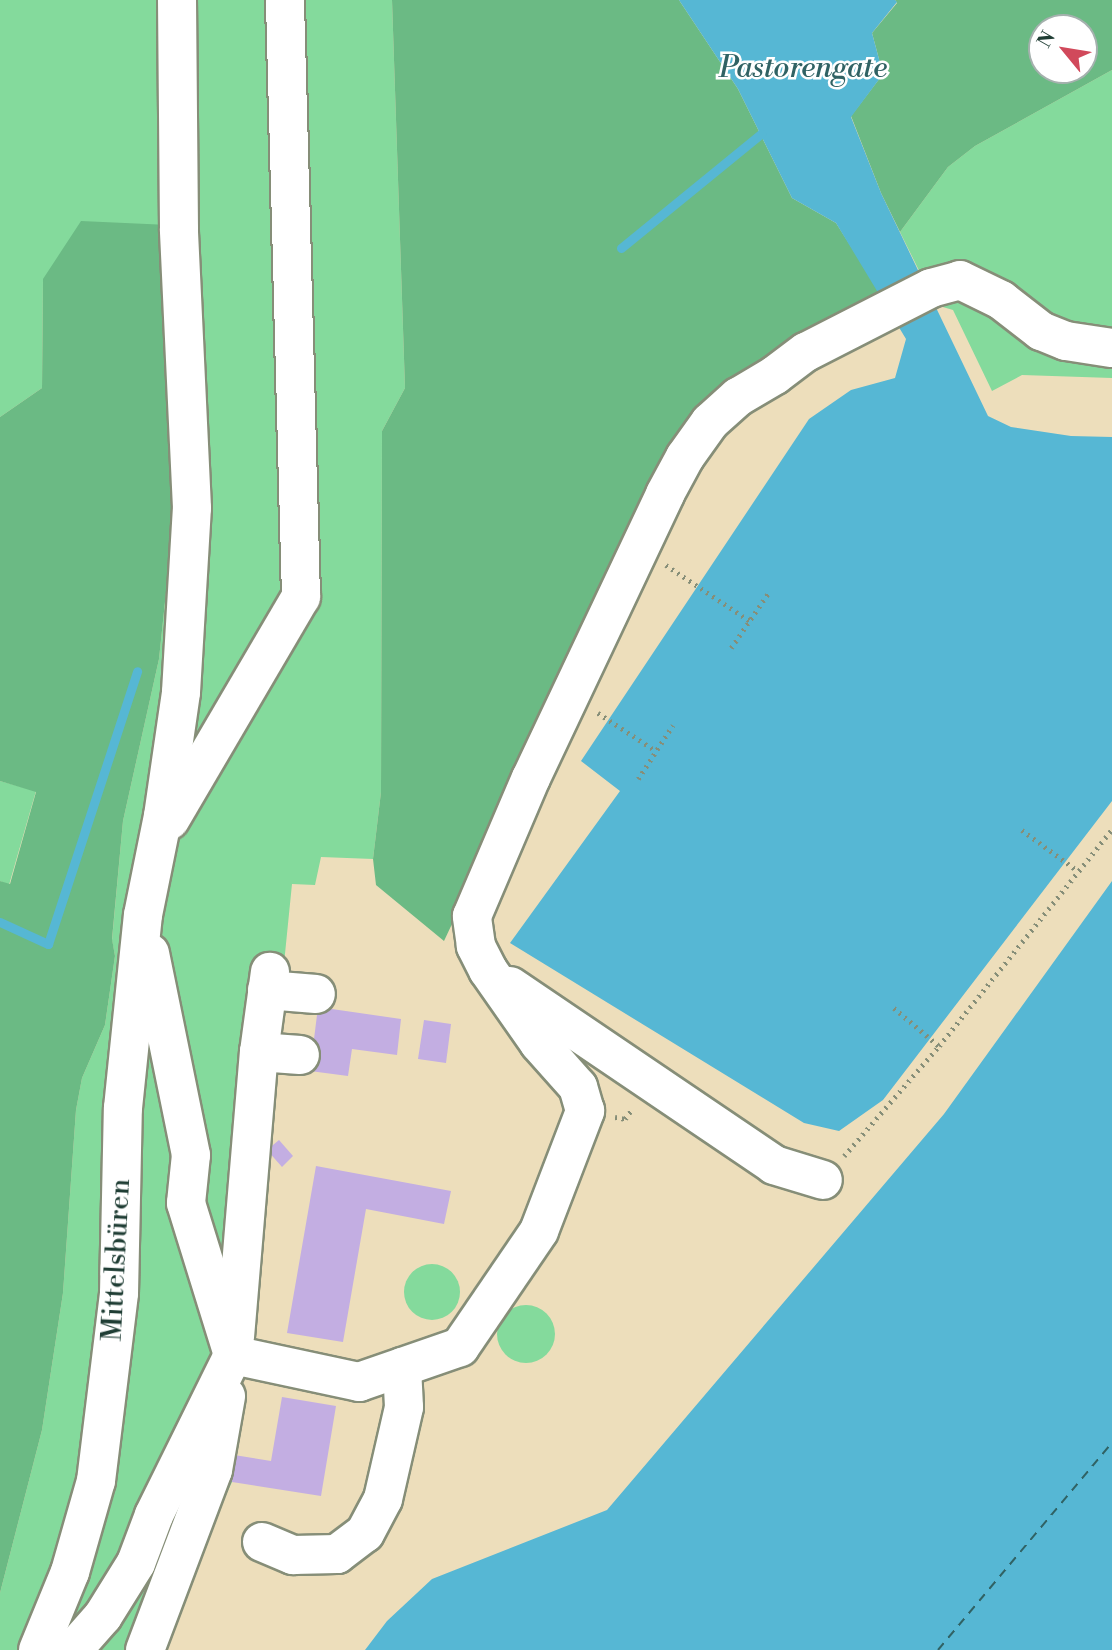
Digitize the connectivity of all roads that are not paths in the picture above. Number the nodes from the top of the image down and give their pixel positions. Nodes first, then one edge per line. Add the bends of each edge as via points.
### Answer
1 (177, 0) edge
2 (285, 0) edge
3 (1112, 348) edge
4 (156, 851) junction
5 (143, 915) junction
6 (488, 971) junction
7 (316, 994) dead end
8 (259, 1052) junction
9 (300, 1055) dead end
10 (823, 1180) road end
11 (233, 1355) junction
12 (401, 1367) junction
13 (262, 1542) dead end
14 (38, 1650) edge
15 (73, 1650) edge
16 (145, 1650) edge

1 - 4 street, Mittelsbüren via 178,229 192,508 181,692
2 - 4 street via 301,597
3 - 6 street via 1066,341 1041,331 1001,299 960,280 931,288 806,352 738,397 710,422 685,457 531,778 472,916 476,946
4 - 5 street, Mittelsbüren
5 - 11 street via 191,1154 186,1203
5 - 14 street, Mittelsbüren via 123,1108 119,1293 96,1481 70,1572
6 - 10 street via 775,1165
6 - 12 street via 539,1043 578,1087 585,1111 539,1231 460,1347
7 - 8 street via 269,981
8 - 9 street
8 - 11 street
11 - 12 street via 359,1382
11 - 15 street via 154,1515 136,1563 103,1616
11 - 16 street via 213,1470
12 - 13 street via 404,1407 383,1499 365,1534 337,1554 293,1555

